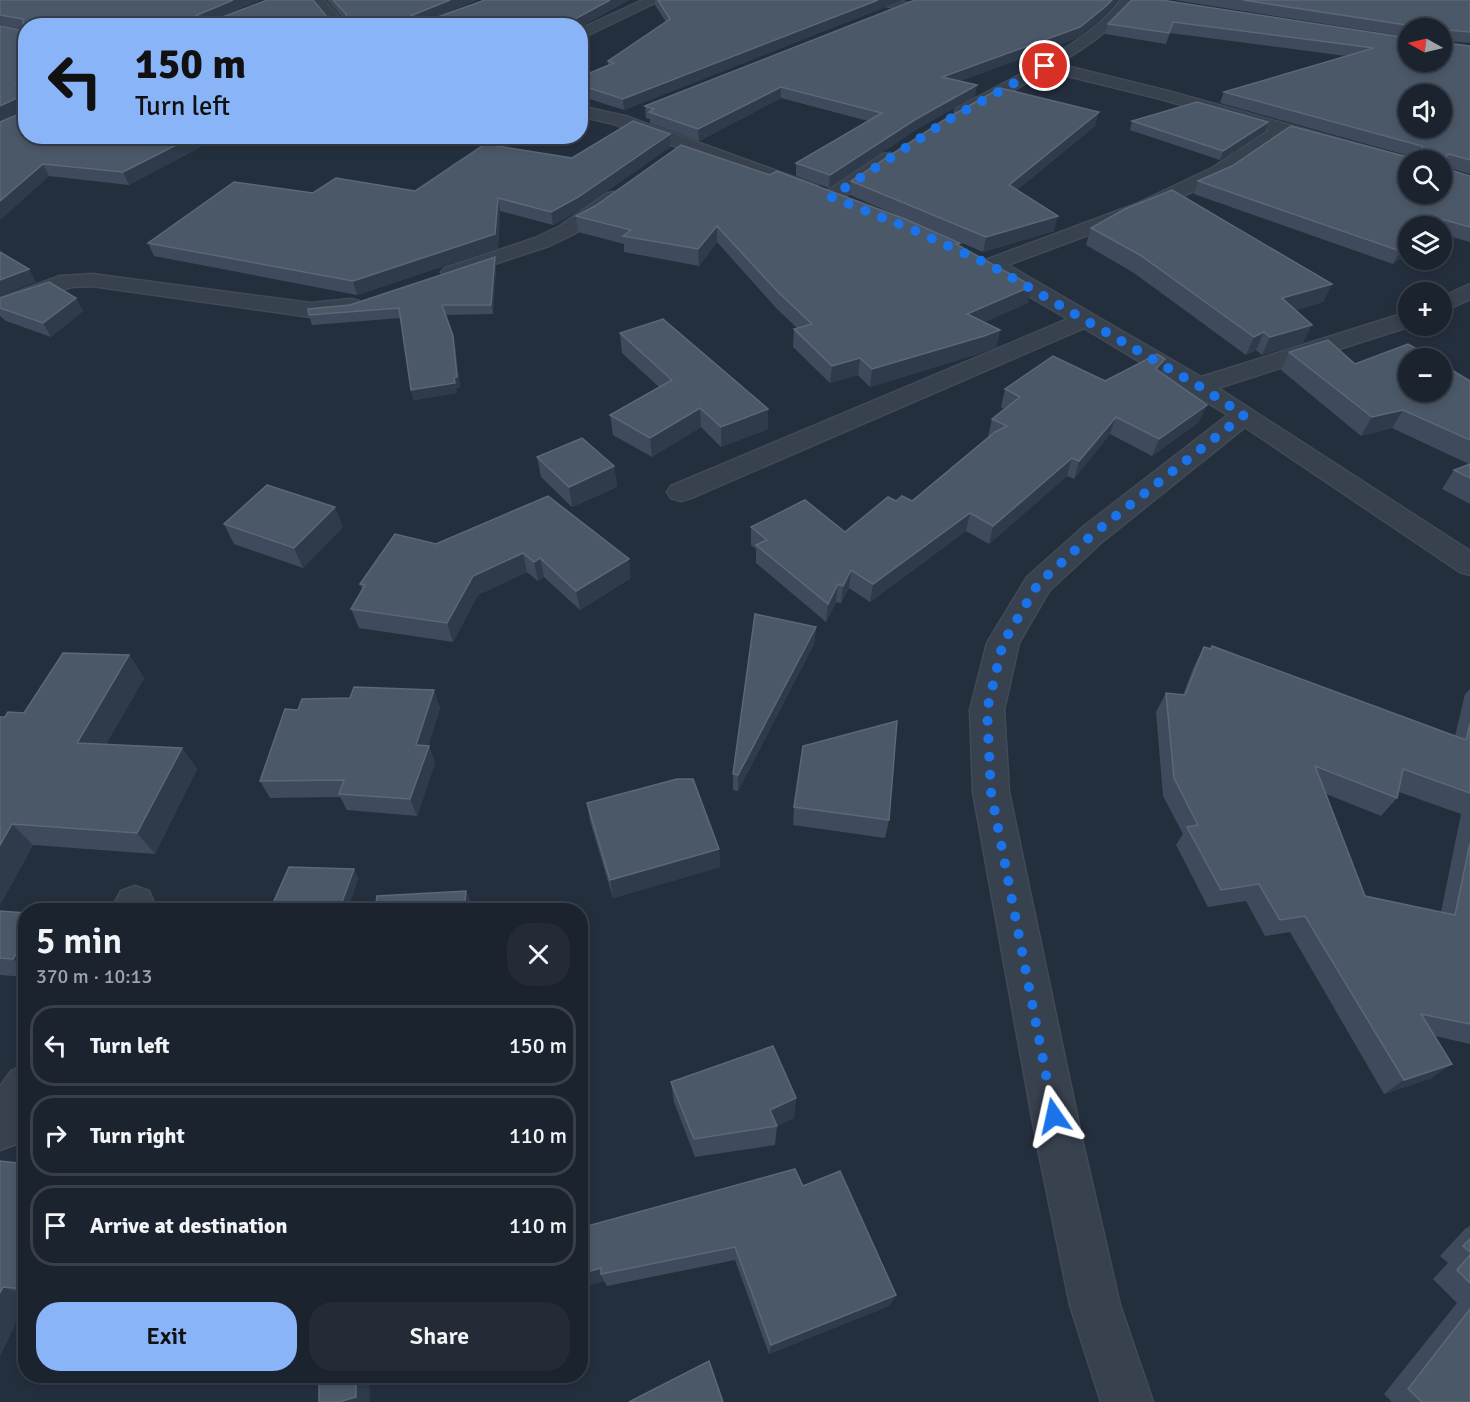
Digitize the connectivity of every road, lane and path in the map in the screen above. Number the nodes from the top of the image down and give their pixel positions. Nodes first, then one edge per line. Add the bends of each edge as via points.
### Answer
1 (317, 0) edge
2 (654, 0) edge
3 (1135, 1) edge
4 (914, 3) edge
5 (882, 8) edge
6 (333, 18) edge
7 (588, 31) edge
8 (1045, 66) junction
9 (641, 111) dead end
10 (588, 113) edge
11 (619, 120) junction
12 (948, 120) edge
13 (1284, 128) junction
14 (688, 145) junction
15 (899, 152) edge
16 (670, 158) edge
17 (1398, 161) edge
18 (633, 184) edge
19 (430, 279) edge
20 (1470, 291) edge
21 (374, 298) edge
22 (1452, 300) edge
23 (0, 305) edge
24 (1084, 320) junction
25 (1398, 322) edge
26 (1199, 386) junction
27 (1244, 415) junction
28 (681, 492) dead end
29 (1470, 565) edge
30 (18, 1099) edge
31 (0, 1128) edge
32 (1127, 1402) edge

1 - 6 street
2 - 7 street
3 - 8 street
4 - 5 street
8 - 12 street
8 - 13 street
9 - 11 street
10 - 11 street
11 - 14 street
13 - 17 street
13 - 24 street via 1219,172 1143,208 980,260
14 - 15 street via 841,201
14 - 16 street
18 - 19 street via 567,230 542,242
20 - 22 street
21 - 23 street via 342,308 311,310 92,280 57,284
24 - 26 street
24 - 28 street
25 - 26 street
26 - 27 street
27 - 29 street
27 - 32 street via 1093,534 1038,584 1003,643 987,710 991,792 1059,1139 1095,1305
30 - 31 street

